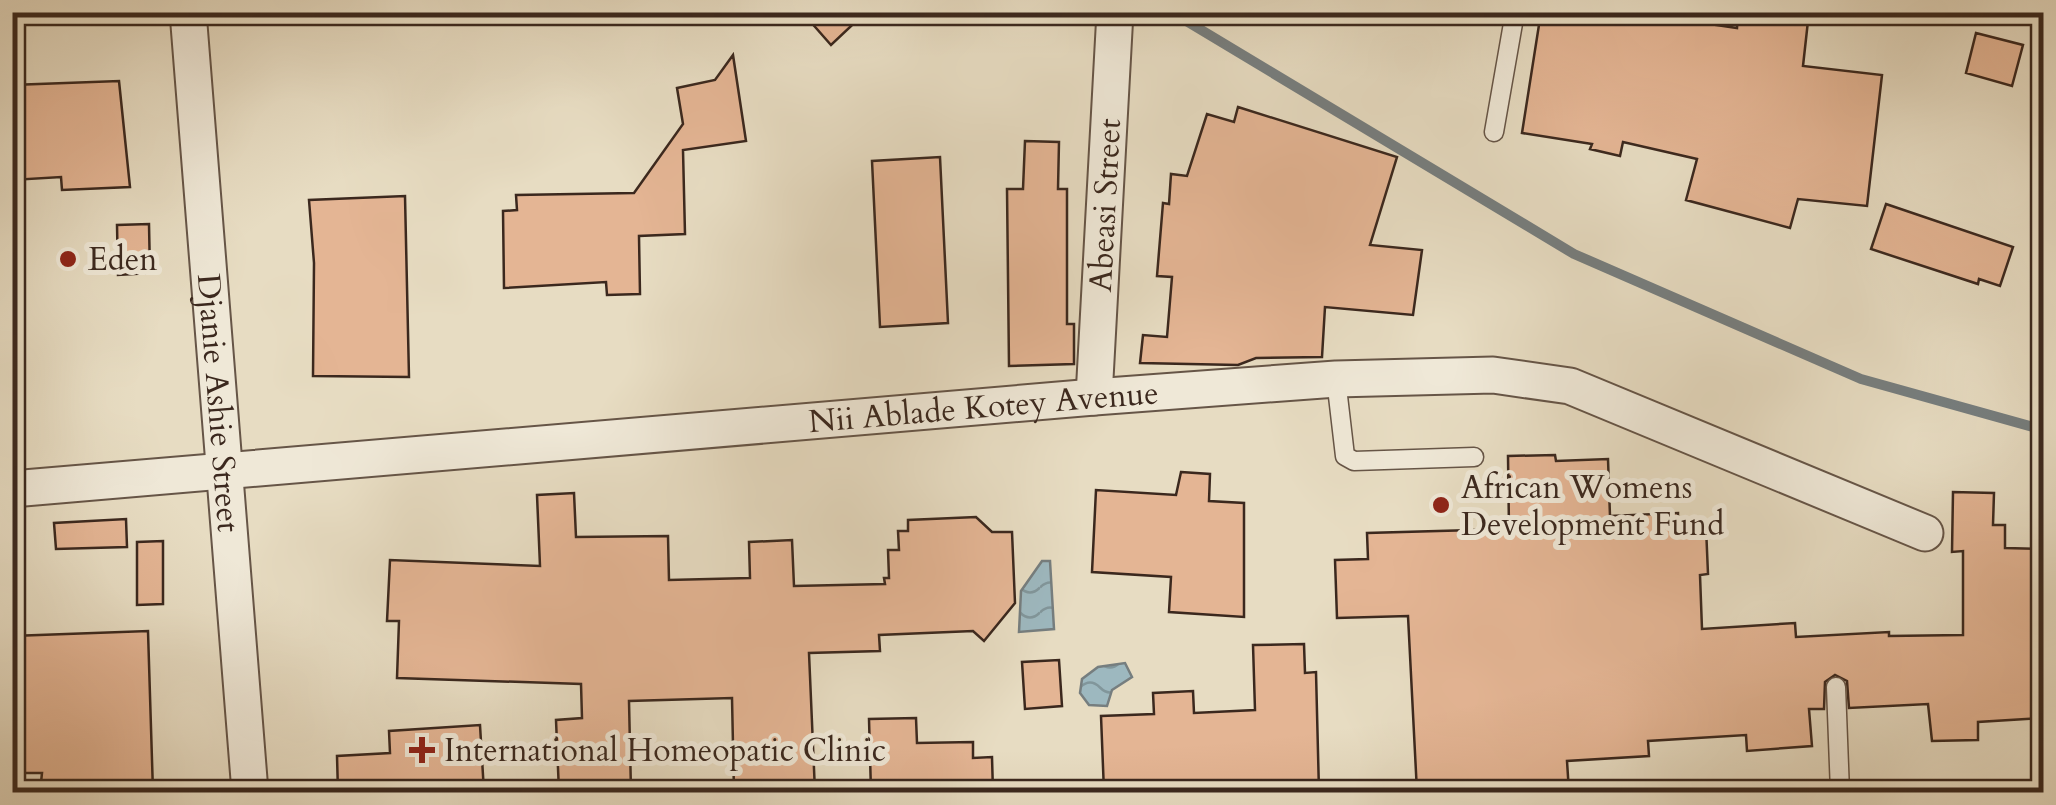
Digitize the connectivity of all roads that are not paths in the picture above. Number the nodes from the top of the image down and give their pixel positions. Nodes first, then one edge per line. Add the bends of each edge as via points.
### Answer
1 (188, 12) edge
2 (1116, 12) edge
3 (1515, 12) edge
4 (1494, 132) dead end
5 (1336, 379) junction
6 (1094, 396) junction
7 (1474, 457) dead end
8 (223, 472) junction
9 (12, 490) edge
10 (1926, 533) dead end
11 (1836, 687) dead end
12 (250, 792) edge
13 (1840, 792) edge

1 - 8 street, Djanie Ashie Street
2 - 6 street, Abeasi Street
3 - 4 lane
5 - 6 street, Nii Ablade Kotey Avenue
5 - 7 lane via 1345,456
5 - 10 street, Nii Ablade Kotey Avenue via 1492,375 1570,386
6 - 8 street, Nii Ablade Kotey Avenue
8 - 9 street, Nii Ablade Kotey Avenue
8 - 12 street, Djanie Ashie Street
11 - 13 lane

